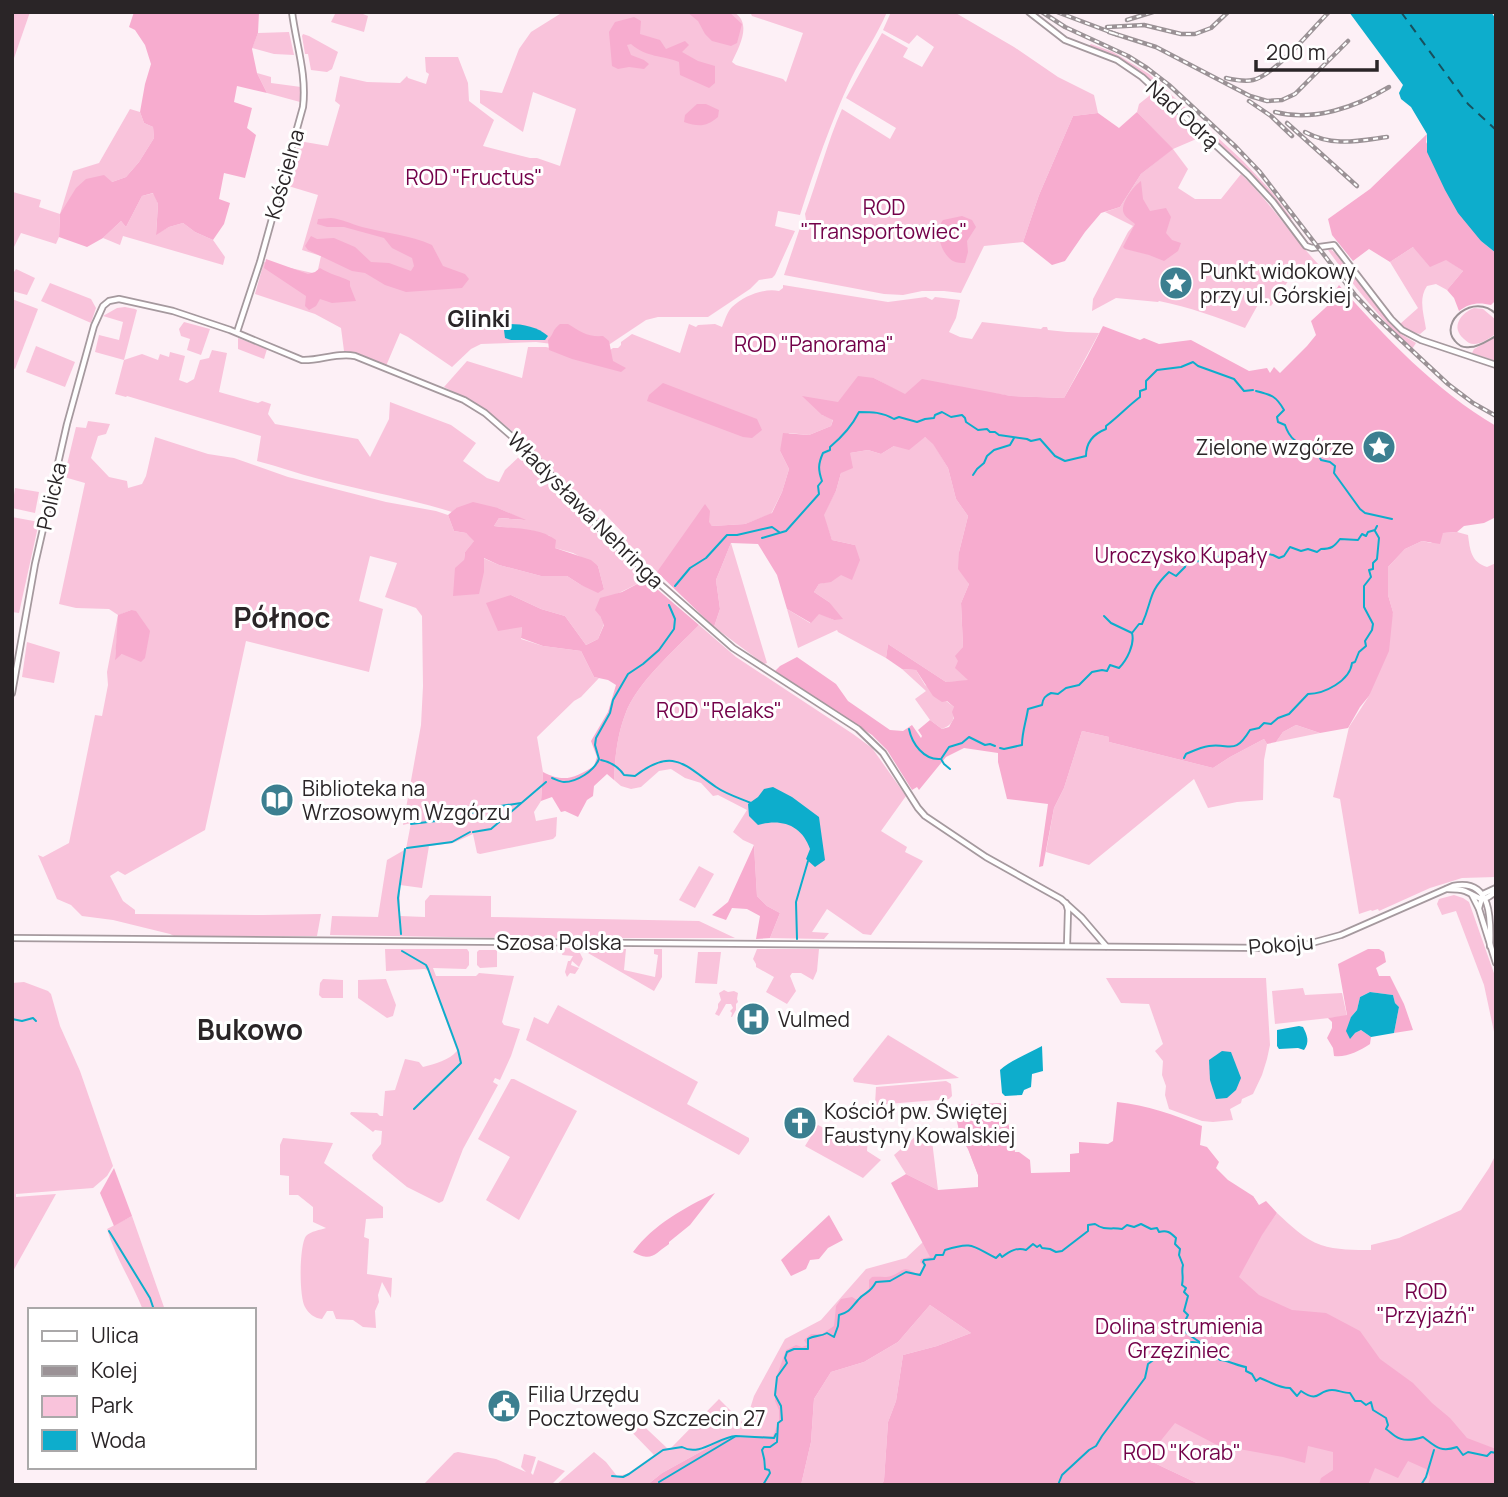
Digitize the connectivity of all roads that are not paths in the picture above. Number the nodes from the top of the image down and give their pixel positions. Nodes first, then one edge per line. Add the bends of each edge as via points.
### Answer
1 (292, 12) edge
2 (1029, 12) edge
3 (106, 303) joint
4 (237, 332) junction
5 (1496, 365) edge
6 (12, 693) edge
7 (1447, 889) junction
8 (1496, 889) edge
9 (1482, 898) junction
10 (1065, 902) junction
11 (12, 938) edge
12 (1067, 946) junction
13 (1106, 946) junction
14 (1490, 946) junction
15 (1496, 963) edge

1 - 4 street, Kościelna via 303,107
2 - 5 street, Nad Odrą via 1068,41 1114,58 1142,76 1248,175 1305,245 1334,245 1404,332
3 - 4 street, Władysława Nehringa via 119,299 154,306
3 - 6 street, Policka via 96,322 69,415
4 - 10 street, Władysława Nehringa via 303,360 357,357 478,407 531,453 616,546 732,647 873,742 925,817
7 - 9 street
7 - 9 street, Pokoju via 1468,885 1478,889
7 - 13 street, Pokoju via 1308,944 1280,948
8 - 9 street
9 - 14 street via 1488,908
9 - 14 street via 1479,909
10 - 12 street
10 - 13 street, Władysława Nehringa
11 - 12 street, Szosa Polska
12 - 13 street, Szosa Polska
14 - 15 street

